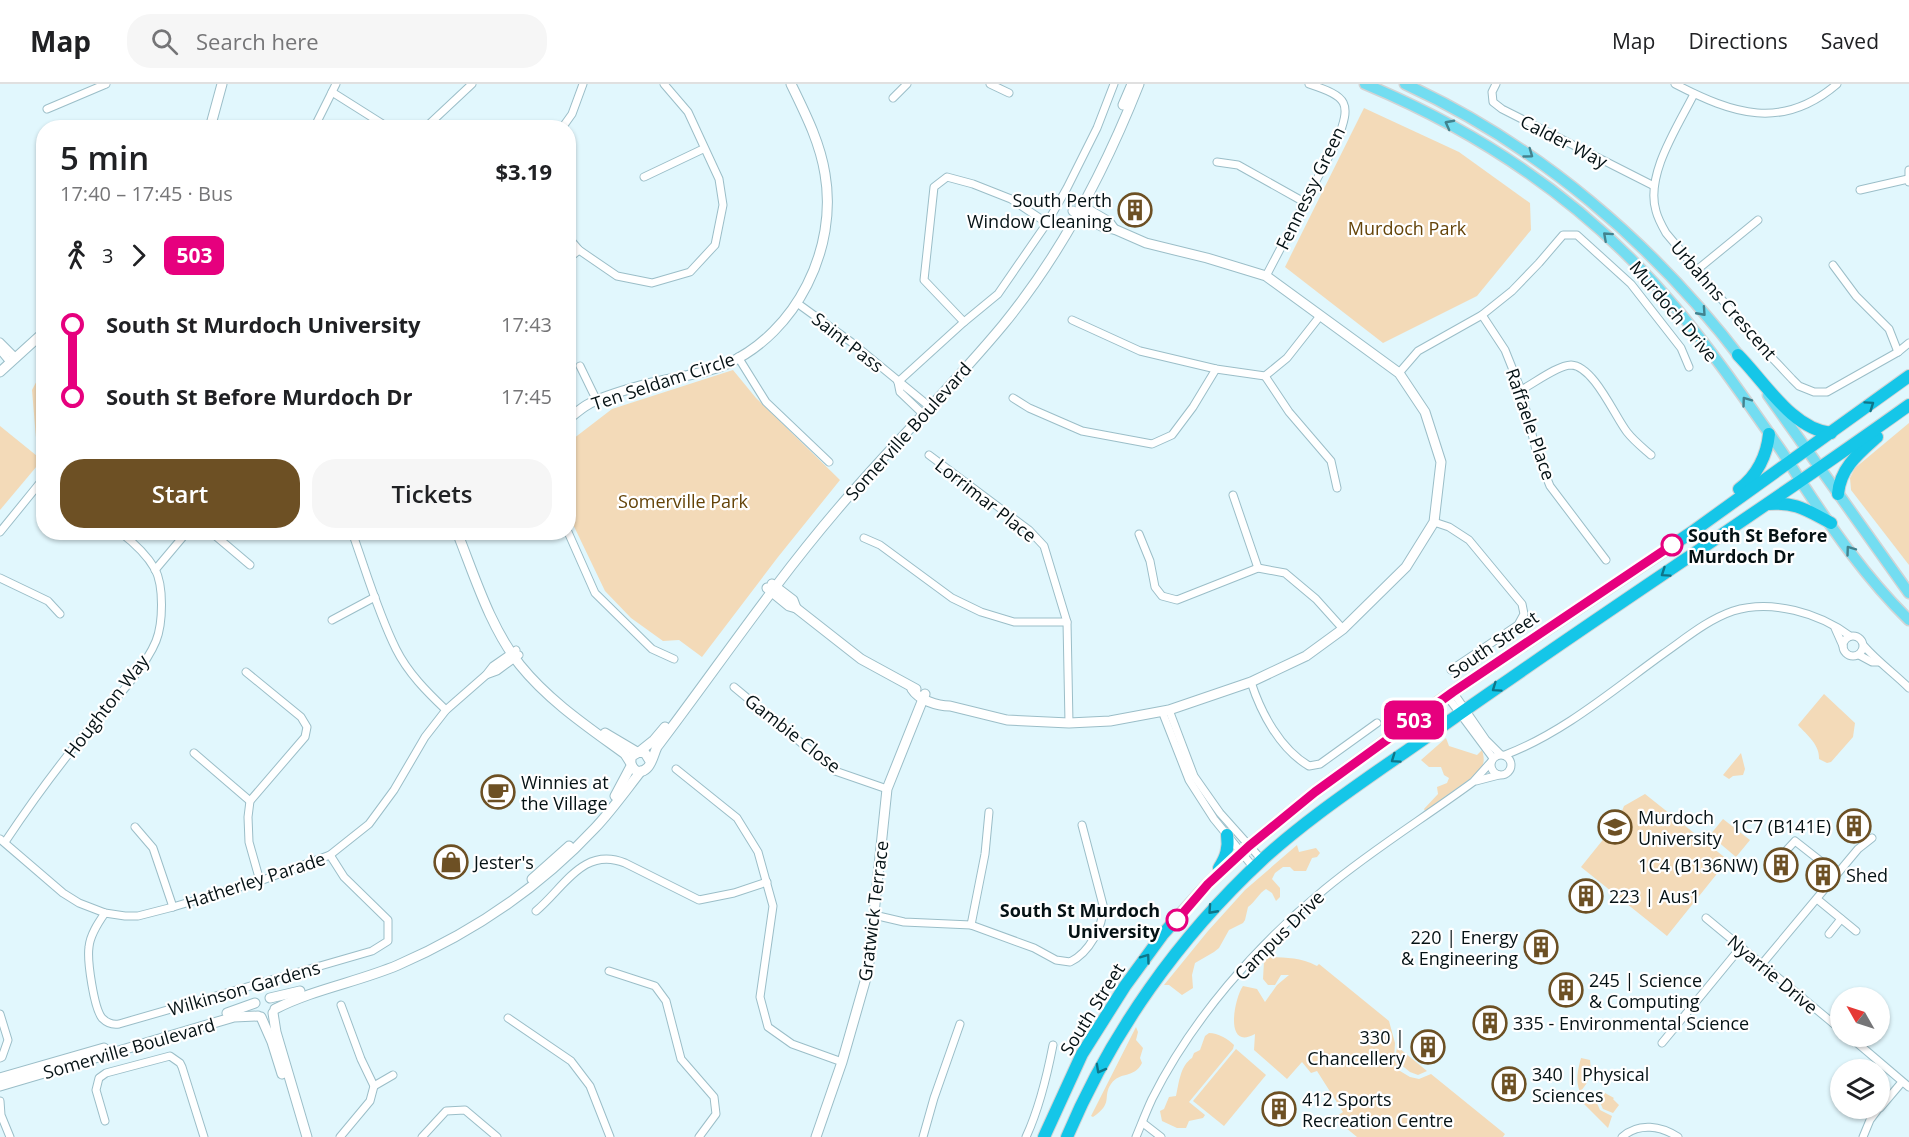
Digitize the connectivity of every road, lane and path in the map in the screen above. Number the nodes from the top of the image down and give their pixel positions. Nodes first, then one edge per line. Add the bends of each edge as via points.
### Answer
1 (106, 84) edge
2 (222, 84) edge
3 (336, 84) edge
4 (472, 84) edge
5 (583, 84) edge
6 (664, 84) edge
7 (791, 84) edge
8 (907, 84) edge
9 (990, 84) edge
10 (1114, 84) edge
11 (1132, 84) edge
12 (1139, 84) edge
13 (1310, 84) edge
14 (1365, 84) edge
15 (1405, 84) edge
16 (1496, 84) edge
17 (1675, 84) edge
18 (1837, 84) edge
19 (332, 92) junction
20 (1009, 93) dead end
21 (1694, 94) junction
22 (893, 98) dead end
23 (47, 109) dead end
24 (212, 120) edge
25 (318, 120) edge
26 (376, 120) edge
27 (434, 120) edge
28 (568, 120) edge
29 (703, 149) junction
30 (1217, 162) dead end
31 (1909, 170) edge
32 (644, 177) dead end
33 (1908, 181) edge
34 (1654, 186) junction
35 (1860, 190) dead end
36 (1304, 202) junction
37 (1078, 209) junction
38 (1758, 220) dead end
39 (1047, 223) junction
40 (576, 246) edge
41 (579, 250) junction
42 (576, 252) edge
43 (1833, 265) dead end
44 (1698, 269) junction
45 (1266, 276) junction
46 (797, 303) junction
47 (1482, 315) junction
48 (1320, 316) junction
49 (1072, 320) dead end
50 (964, 322) junction
51 (36, 333) edge
52 (36, 337) edge
53 (0, 342) edge
54 (1909, 343) edge
55 (1898, 352) junction
56 (1738, 355) junction
57 (7, 357) edge
58 (738, 357) junction
59 (580, 366) dead end
60 (1689, 367) dead end
61 (1216, 369) junction
62 (0, 372) edge
63 (1399, 373) junction
64 (1265, 376) junction
65 (1909, 376) edge
66 (898, 382) junction
67 (1521, 390) junction
68 (1012, 398) dead end
69 (597, 401) junction
70 (1909, 407) edge
71 (924, 409) junction
72 (576, 413) edge
73 (1831, 432) junction
74 (1769, 434) junction
75 (1806, 450) junction
76 (929, 454) dead end
77 (1651, 455) dead end
78 (829, 462) dead end
79 (1789, 462) junction
80 (1820, 468) junction
81 (1801, 481) junction
82 (36, 488) edge
83 (1337, 488) dead end
84 (1838, 494) junction
85 (1233, 495) dead end
86 (1767, 504) junction
87 (1434, 522) junction
88 (1831, 523) junction
89 (0, 532) edge
90 (1692, 532) junction
91 (1139, 534) dead end
92 (864, 538) dead end
93 (130, 540) edge
94 (181, 540) edge
95 (220, 540) edge
96 (355, 540) edge
97 (460, 540) edge
98 (466, 540) edge
99 (572, 540) edge
100 (1606, 560) dead end
101 (250, 565) dead end
102 (1258, 568) junction
103 (155, 570) junction
104 (0, 578) edge
105 (771, 587) junction
106 (1909, 593) edge
107 (375, 597) junction
108 (60, 614) dead end
109 (332, 620) dead end
110 (1909, 620) edge
111 (1067, 622) junction
112 (1343, 628) junction
113 (1835, 628) junction
114 (1850, 636) junction
115 (1843, 646) junction
116 (1864, 646) junction
117 (516, 654) junction
118 (1859, 655) junction
119 (674, 659) dead end
120 (1879, 663) junction
121 (1451, 670) dead end
122 (246, 672) dead end
123 (1251, 682) junction
124 (734, 687) dead end
125 (1909, 688) edge
126 (1450, 694) junction
127 (927, 697) junction
128 (446, 710) junction
129 (1165, 710) junction
130 (1463, 711) junction
131 (1069, 723) junction
132 (1377, 723) dead end
133 (1524, 748) junction
134 (638, 752) junction
135 (194, 753) dead end
136 (1497, 758) junction
137 (650, 761) junction
138 (1511, 762) junction
139 (631, 764) junction
140 (675, 769) dead end
141 (641, 771) junction
142 (1499, 775) junction
143 (1473, 782) junction
144 (887, 789) junction
145 (250, 801) junction
146 (989, 812) dead end
147 (1082, 825) dead end
148 (135, 827) dead end
149 (1227, 835) junction
150 (1872, 838) dead end
151 (2, 841) edge
152 (1245, 849) junction
153 (1783, 854) dead end
154 (330, 855) junction
155 (1258, 864) junction
156 (1837, 874) junction
157 (260, 881) junction
158 (767, 882) junction
159 (1208, 884) junction
160 (1817, 899) junction
161 (173, 907) junction
162 (536, 911) dead end
163 (105, 913) junction
164 (874, 915) junction
165 (1706, 918) dead end
166 (1841, 919) junction
167 (971, 925) junction
168 (1856, 931) dead end
169 (1829, 934) dead end
170 (1741, 947) junction
171 (1762, 964) junction
172 (609, 970) dead end
173 (270, 998) junction
174 (255, 1002) junction
175 (341, 1005) dead end
176 (274, 1011) junction
177 (0, 1014) edge
178 (260, 1016) junction
179 (508, 1018) dead end
180 (1830, 1021) edge
181 (960, 1024) dead end
182 (1662, 1043) dead end
183 (1053, 1045) dead end
184 (1862, 1047) edge
185 (0, 1058) edge
186 (842, 1062) junction
187 (393, 1075) dead end
188 (0, 1078) edge
189 (1902, 1082) junction
190 (0, 1086) edge
191 (374, 1086) junction
192 (1909, 1087) edge
193 (1890, 1096) edge
194 (0, 1101) edge
195 (1, 1114) edge
196 (1871, 1119) edge
197 (105, 1121) dead end
198 (1143, 1122) junction
199 (10, 1137) edge
200 (204, 1137) edge
201 (301, 1137) edge
202 (307, 1137) edge
203 (340, 1137) edge
204 (422, 1137) edge
205 (497, 1137) edge
206 (610, 1137) edge
207 (699, 1137) edge
208 (816, 1137) edge
209 (923, 1137) edge
210 (1026, 1137) edge
211 (1045, 1137) edge
212 (1067, 1137) edge
213 (1135, 1137) edge
214 (1161, 1137) edge
215 (1622, 1137) edge
216 (1678, 1137) edge
217 (1863, 1137) edge

1 - 23 street
2 - 24 street
3 - 19 street
4 - 27 street
5 - 28 street
6 - 29 street via 688,112
7 - 46 street, Ten Seldam Circle via 822,155 828,198 817,263
8 - 22 street
9 - 20 street
10 - 39 street via 1097,128
11 - 37 street, Somerville Boulevard
12 - 37 street, Somerville Boulevard via 1115,142
13 - 36 street, Fennessy Green via 1336,94 1346,112 1336,141
74 -> 14 main road, Murdoch Drive via 1675,307 1593,223 1544,183 1471,135
15 -> 56 main road, Murdoch Drive via 1520,148 1591,201 1664,270
16 - 34 street, Calder Way via 1493,102 1502,109
17 - 21 street
18 - 21 street via 1812,102 1787,111 1744,112
19 - 25 street
19 - 26 street
21 - 34 street, Urbahns Crescent via 1659,166
29 - 32 street
29 - 41 street via 718,179 723,205 715,245 690,272 652,284 616,276
30 - 36 street via 1238,165
31 - 33 street
33 - 35 street
34 - 44 street, Urbahns Crescent via 1655,211 1666,233
36 - 45 street, Fennessy Green
37 - 45 street via 1146,243
37 - 71 street, Somerville Boulevard via 1012,304
38 - 44 street
39 - 50 street via 998,294
39 - 50 street via 1011,199 973,184 947,177 934,187 924,280
40 - 41 street
41 - 42 street
43 - 55 street via 1856,296 1889,329
44 - 55 street, Urbahns Crescent via 1799,386 1827,392
45 - 48 street
46 - 58 street, Ten Seldam Circle via 766,336
46 - 66 street, Saint Pass
47 - 60 street via 1512,291 1563,235 1577,235 1631,284 1680,348
47 - 63 street via 1418,351
47 - 67 street, Raffaele Place via 1505,350
48 - 63 street
48 - 64 street via 1287,358
49 - 61 street via 1140,351
50 - 66 street
51 - 57 street
52 - 57 street
53 - 57 street
54 - 55 street, Urbahns Crescent
56 - 73 highway via 1798,419 1822,432
56 - 75 main road, Murdoch Drive
57 - 62 street
58 - 69 street, Ten Seldam Circle via 699,373 646,384
58 - 78 street via 766,402
59 - 69 street
61 - 64 street
61 - 68 street via 1172,435 1152,444 1082,431
63 - 87 street via 1425,411 1441,462
64 - 83 street via 1289,412 1331,461
73 -> 65 highway, South Street
66 - 71 street, Saint Pass via 900,392
67 - 77 street via 1562,368 1579,367 1603,392 1628,433
67 - 100 street, Raffaele Place via 1537,454 1550,486
69 - 72 street, Ten Seldam Circle
70 - 80 highway, South Street
70 - 84 highway via 1853,458 1840,480
71 - 105 street, Somerville Boulevard via 860,474
73 - 75 highway, South Street
74 - 79 main road, Murdoch Drive
74 - 90 highway via 1768,447 1746,484 1714,507
75 - 79 highway, South Street
75 - 80 main road, Murdoch Drive
76 - 111 street, Lorrimar Place via 1029,530 1044,546
79 - 81 main road, Murdoch Drive
79 - 90 highway, South Street
80 - 81 highway, South Street
80 - 84 main road, Murdoch Drive
81 - 86 highway, South Street
81 - 88 main road, Murdoch Drive
82 - 89 street
84 - 106 main road, Murdoch Drive
85 - 102 street
86 - 88 highway via 1787,503
86 -> 130 highway, South Street
87 - 112 street via 1406,567
87 - 121 street via 1469,540 1522,604 1524,614 1518,625
110 -> 88 main road, Murdoch Drive
90 - 126 highway, South Street
91 - 102 street via 1155,587 1162,596 1177,600
92 - 111 street via 880,545 952,598 981,612 1014,622
93 - 103 street, Houghton Way
94 - 103 street
95 - 101 street
96 - 107 street
97 - 117 street via 490,612
98 - 117 street
99 - 119 street via 595,593 652,649
102 - 112 street via 1285,573
103 - 151 street, Houghton Way via 162,604 156,640 141,668
104 - 108 street via 48,601
105 - 127 street via 793,600 796,608 861,659 916,695
105 - 134 street, Somerville Boulevard via 664,728
105 - 137 street, Somerville Boulevard
107 - 109 street
107 - 128 street via 397,651 423,688
111 - 131 street, Lorrimar Place
112 - 123 street via 1306,656
113 - 114 street, Campus Drive
113 - 115 street
113 - 133 street, Campus Drive via 1801,611 1753,607 1733,612 1702,625 1579,715
114 - 115 street
114 - 116 street via 1860,638
115 - 118 street via 1849,656
116 - 118 street
116 - 120 street
117 - 128 street, Hatherley Parade
117 - 134 street via 551,692 600,730
117 - 139 street via 548,695 625,754
118 - 120 street
120 - 125 street
122 - 145 street via 301,717 307,727 305,737
123 - 129 street
123 - 132 street via 1266,722 1309,766 1320,764
124 - 144 street, Gambie Close via 835,771
126 - 130 street
126 - 152 highway, South Street via 1315,792
127 - 131 street via 941,706 1006,720
127 - 144 street, Gratwick Terrace via 924,712 904,742
128 - 154 street, Hatherley Parade via 369,824
129 - 131 street via 1110,721
129 - 149 street via 1189,780
129 - 152 street via 1194,776
130 - 136 street
130 -> 155 highway, South Street via 1325,809
133 - 136 street, Campus Drive
133 - 138 street, Campus Drive
134 - 137 street via 648,755
134 - 139 street, Somerville Boulevard via 632,756
135 - 145 street
136 - 138 street
136 - 142 street via 1493,770
136 - 143 street, Campus Drive
137 - 141 street, Somerville Boulevard
138 - 142 street, Campus Drive via 1510,770
139 - 141 street
139 - 173 street, Somerville Boulevard via 616,795 582,833 532,879 484,914 391,962
140 - 158 street via 737,818 758,852
141 - 176 street, Somerville Boulevard via 563,860 480,922 399,965 297,998
142 - 143 street, Campus Drive
143 - 198 street, Campus Drive via 1335,881 1261,949 1189,1038
144 - 164 street, Gratwick Terrace
145 - 157 street via 249,842
146 - 167 street
147 - 167 street via 1104,916 1082,954 1063,962
148 - 161 street via 153,848
149 - 152 street
149 - 159 highway via 1226,858
150 - 156 street
151 - 163 street, Hatherley Parade via 63,893
152 - 155 street
152 - 155 street
152 - 159 highway, South Street
153 - 156 street via 1795,841
154 - 157 street, Hatherley Parade
154 - 163 street, Wilkinson Gardens via 344,877 388,920 388,940 372,951 120,1024 109,1023 100,1016 89,962 89,946
155 -> 212 highway, South Street via 1201,922 1144,995 1090,1087
156 - 160 street
157 - 161 street, Hatherley Parade
158 - 162 street via 699,900 625,863 606,858 577,871
158 - 186 street via 773,906 759,997 768,1027 792,1044
211 -> 159 highway, South Street via 1070,1079 1104,1019 1163,934
160 - 166 street
160 - 171 street
161 - 163 street, Hatherley Parade via 138,916
164 - 167 street via 904,922
164 - 186 street, Gratwick Terrace via 868,971
165 - 170 street, Nyarrie Drive
166 - 168 street
166 - 169 street
170 - 171 street, Nyarrie Drive
170 - 182 street
171 - 180 street, Nyarrie Drive
172 - 207 street via 655,986 666,1001 681,1059 714,1097 716,1114
173 - 174 street via 262,997
173 - 176 street
174 - 178 street
174 - 188 street, Somerville Boulevard via 239,1010
175 - 191 street
176 - 178 street via 268,1017
176 - 202 street via 276,1032
177 - 185 street via 8,1040
178 - 190 street, Somerville Boulevard via 234,1017
178 - 201 street via 272,1042
179 - 206 street via 571,1061 590,1086
181 - 209 street
183 - 210 street
184 - 189 street
186 - 208 street, Gratwick Terrace
187 - 191 street
189 - 192 street
189 - 193 street
191 - 203 street via 370,1101
194 - 195 street
195 - 199 street
196 - 217 street
197 - 200 street via 96,1090 99,1078 170,1056 182,1067
198 - 213 street, Campus Drive
198 - 214 street
204 - 205 street via 446,1111 465,1110
215 - 216 street via 1650,1127

